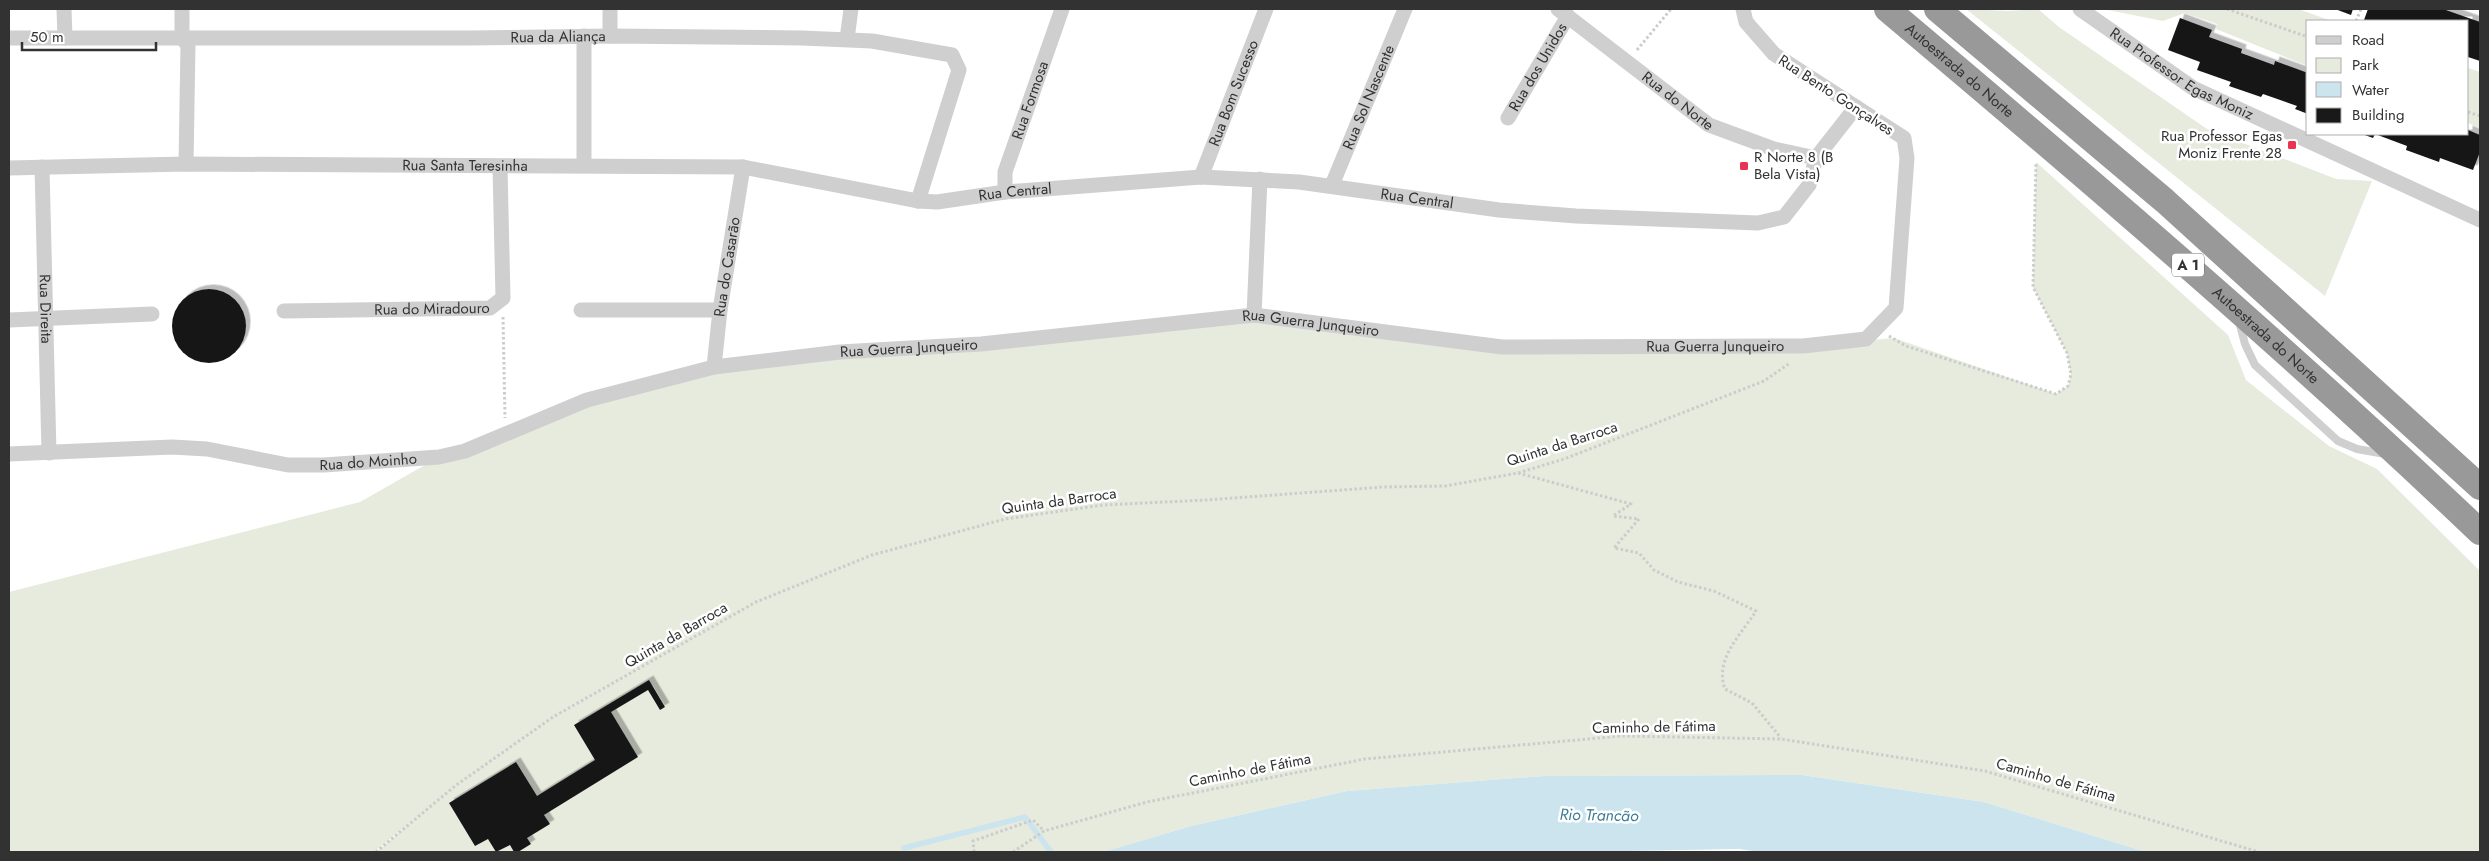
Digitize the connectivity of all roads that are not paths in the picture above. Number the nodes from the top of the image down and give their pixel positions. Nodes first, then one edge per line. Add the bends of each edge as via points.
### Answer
1 (64, 9) edge
2 (182, 9) edge
3 (610, 9) edge
4 (851, 9) edge
5 (1062, 9) edge
6 (1266, 9) edge
7 (1405, 9) edge
8 (1743, 9) edge
9 (1887, 9) edge
10 (1937, 9) edge
11 (2080, 9) edge
12 (1563, 12) edge
13 (584, 36) junction
14 (610, 36) junction
15 (9, 38) edge
16 (65, 38) junction
17 (182, 38) junction
18 (847, 39) junction
19 (1856, 107) junction
20 (1508, 118) dead end
21 (1816, 158) junction
22 (186, 164) junction
23 (584, 165) junction
24 (500, 166) junction
25 (42, 167) junction
26 (743, 167) junction
27 (9, 168) edge
28 (1201, 177) junction
29 (1260, 179) junction
30 (1332, 185) junction
31 (1004, 192) junction
32 (918, 202) junction
33 (2480, 220) edge
34 (1896, 308) joint
35 (581, 310) dead end
36 (720, 310) junction
37 (284, 311) dead end
38 (152, 314) dead end
39 (1254, 315) junction
40 (45, 319) junction
41 (9, 320) edge
42 (714, 367) junction
43 (49, 453) junction
44 (9, 454) edge
45 (2480, 487) edge
46 (2480, 532) edge

1 - 16 street
2 - 17 street
3 - 14 street
4 - 18 street
5 - 31 street, Rua Formosa via 1005,172
6 - 28 street, Rua Bom Sucesso
7 - 30 street, Rua Sol Nascente
8 - 19 street, Rua Bento Gonçalves via 1746,22 1774,54
9 - 46 highway, Autoestrada do Norte / A 1 via 2234,305
10 - 45 highway, A 1 via 2165,201
11 - 33 street, Rua Professor Egas Moniz via 2193,88
12 - 20 street, Rua dos Unidos
12 - 21 street, Rua do Norte via 1709,125 1774,150
13 - 14 street, Rua da Aliança
13 - 17 street, Rua da Aliança
13 - 23 street
14 - 18 street, Rua da Aliança
15 - 16 street, Rua da Aliança
16 - 17 street, Rua da Aliança
17 - 22 street via 188,45
18 - 32 street, Rua da Aliança via 952,56 959,70
19 - 21 street, Rua Central
19 - 34 street, Rua Bento Gonçalves via 1904,138 1907,158
21 - 30 street, Rua Central via 1809,185 1784,217 1758,223 1499,210
22 - 24 street, Rua Santa Teresinha
22 - 25 street, Rua Santa Teresinha
23 - 24 street, Rua Santa Teresinha
23 - 26 street, Rua Santa Teresinha
24 - 37 street, Rua do Miradouro via 503,298 490,308
25 - 27 street, Rua Santa Teresinha
25 - 40 street, Rua Direita
26 - 32 street, Rua Santa Teresinha
26 - 36 street, Rua do Casarão
28 - 29 street, Rua Central
28 - 31 street, Rua Central
29 - 30 street, Rua Central
29 - 39 street
31 - 32 street, Rua Central
34 - 39 street, Rua Guerra Junqueiro via 1866,339 1803,346 1502,347
35 - 36 street
36 - 42 street, Rua do Casarão
38 - 40 street
39 - 42 street, Rua Guerra Junqueiro via 981,344 840,352
40 - 41 street
40 - 43 street, Rua Direita
42 - 43 street, Rua do Moinho via 587,400 465,451 439,457 324,465 288,464 207,449 172,447
43 - 44 street, Rua do Moinho

